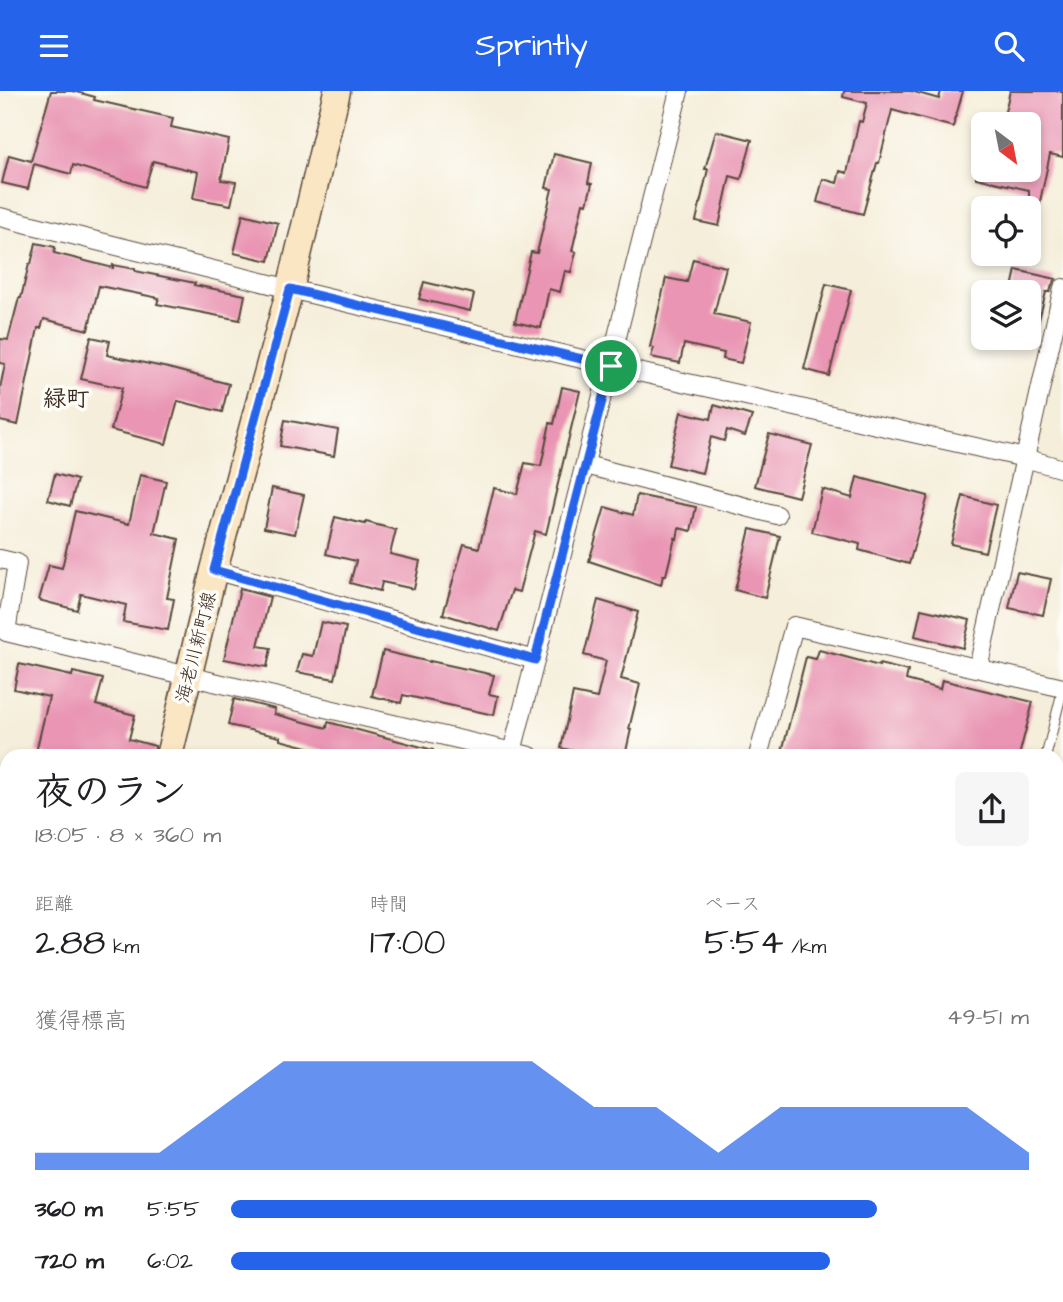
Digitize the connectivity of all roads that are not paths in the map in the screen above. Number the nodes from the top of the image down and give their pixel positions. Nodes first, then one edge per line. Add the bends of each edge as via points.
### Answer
1 (337, 91) edge
2 (679, 91) edge
3 (0, 217) edge
4 (1063, 288) edge
5 (290, 289) junction
6 (611, 366) junction
7 (1025, 459) junction
8 (586, 465) junction
9 (1063, 469) edge
10 (777, 515) dead end
11 (0, 559) edge
12 (214, 570) junction
13 (535, 660) junction
14 (978, 668) junction
15 (188, 676) junction
16 (1063, 688) edge
17 (171, 749) edge
18 (490, 749) edge
19 (512, 749) edge
20 (760, 749) edge
21 (1048, 749) edge

1 - 5 main road, 海老川新町線
2 - 6 street
3 - 5 street
4 - 7 street
5 - 6 street
5 - 12 main road, 海老川新町線
6 - 7 street
6 - 8 street
7 - 9 street
7 - 14 street
8 - 10 street
8 - 13 street
11 - 15 street via 17,563 6,632
12 - 13 street
12 - 15 main road, 海老川新町線
13 - 19 street
14 - 16 street
14 - 20 street via 793,626
15 - 17 main road, 海老川新町線
15 - 18 street
16 - 21 lane

